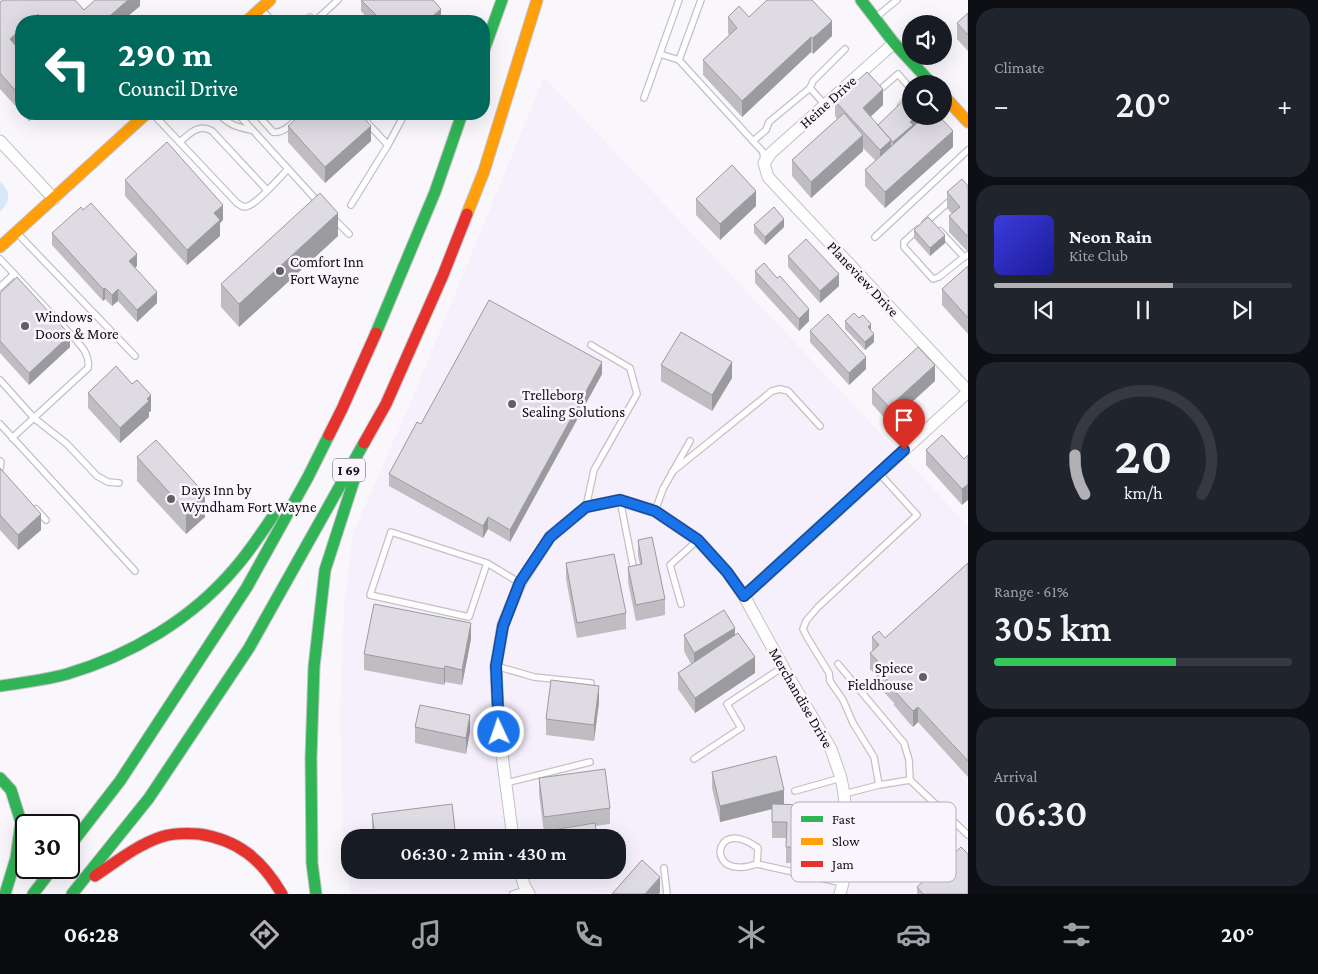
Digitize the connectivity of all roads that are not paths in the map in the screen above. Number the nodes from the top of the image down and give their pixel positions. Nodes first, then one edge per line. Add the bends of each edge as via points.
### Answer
1 (270, 0) edge
2 (338, 0) edge
3 (502, 0) edge
4 (537, 0) edge
5 (679, 0) edge
6 (701, 0) edge
7 (861, 0) edge
8 (897, 0) edge
9 (261, 9) junction
10 (254, 15) edge
11 (266, 15) edge
12 (322, 15) edge
13 (875, 19) junction
14 (490, 33) edge
15 (894, 43) junction
16 (845, 49) dead end
17 (660, 54) junction
18 (679, 60) junction
19 (922, 75) edge
20 (902, 79) edge
21 (883, 87) edge
22 (810, 88) junction
23 (644, 98) dead end
24 (902, 104) edge
25 (825, 105) junction
26 (952, 105) edge
27 (895, 110) edge
28 (140, 120) edge
29 (158, 120) edge
30 (224, 120) edge
31 (243, 120) edge
32 (262, 120) edge
33 (295, 120) edge
34 (365, 120) edge
35 (401, 120) edge
36 (460, 120) edge
37 (968, 122) edge
38 (252, 130) junction
39 (0, 141) edge
40 (753, 141) junction
41 (180, 142) junction
42 (388, 145) junction
43 (968, 150) edge
44 (764, 163) junction
45 (288, 169) junction
46 (267, 190) junction
47 (955, 196) edge
48 (54, 199) junction
49 (351, 205) dead end
50 (324, 208) edge
51 (330, 215) edge
52 (930, 219) junction
53 (16, 233) junction
54 (349, 234) dead end
55 (875, 237) dead end
56 (0, 247) edge
57 (966, 256) edge
58 (0, 258) edge
59 (14, 274) junction
60 (0, 287) edge
61 (590, 344) dead end
62 (135, 356) dead end
63 (0, 380) edge
64 (968, 391) edge
65 (342, 409) junction
66 (34, 418) junction
67 (0, 424) edge
68 (820, 426) dead end
69 (371, 430) junction
70 (12, 438) junction
71 (690, 441) dead end
72 (0, 461) edge
73 (0, 469) edge
74 (672, 472) junction
75 (879, 473) junction
76 (5, 475) edge
77 (119, 483) dead end
78 (289, 489) dead end
79 (620, 500) junction
80 (280, 504) dead end
81 (34, 507) edge
82 (586, 507) junction
83 (655, 511) junction
84 (46, 520) dead end
85 (698, 540) junction
86 (488, 563) junction
87 (135, 571) dead end
88 (635, 578) edge
89 (520, 582) junction
90 (744, 596) junction
91 (681, 604) dead end
92 (838, 664) dead end
93 (496, 666) junction
94 (783, 667) junction
95 (591, 683) edge
96 (0, 686) edge
97 (694, 759) dead end
98 (590, 762) dead end
99 (0, 778) edge
100 (841, 778) junction
101 (910, 780) junction
102 (506, 783) junction
103 (879, 784) junction
104 (796, 791) dead end
105 (844, 794) junction
106 (845, 802) edge
107 (933, 802) edge
108 (956, 824) edge
109 (512, 829) edge
110 (80, 833) edge
111 (968, 835) edge
112 (757, 864) junction
113 (664, 868) dead end
114 (791, 874) edge
115 (45, 879) edge
116 (522, 879) edge
117 (821, 882) edge
118 (842, 888) edge
119 (528, 892) edge
120 (5, 894) edge
121 (33, 894) edge
122 (74, 894) edge
123 (282, 894) edge
124 (316, 894) edge
125 (513, 894) edge
126 (668, 894) edge

1 - 9 main road
2 - 12 lane
3 - 14 main road
4 - 69 main road, I 69 via 481,180 386,404
5 - 17 lane
6 - 18 lane
7 - 13 main road
8 - 13 lane
9 - 10 main road
9 - 11 lane
13 - 15 main road
15 - 19 main road
15 - 25 street, Heine Drive
16 - 22 lane
17 - 18 lane
17 - 23 lane
18 - 40 lane
20 - 21 lane via 898,74
22 - 25 lane
22 - 40 lane via 769,122 766,130
24 - 27 lane
25 - 44 street, Heine Drive
26 - 37 main road
28 - 48 main road
29 - 41 lane
30 - 38 lane via 235,127
31 - 38 lane
32 - 33 lane via 276,133
34 - 42 lane
35 - 42 lane
36 - 65 main road, I 69 via 435,192
38 - 45 lane
39 - 48 street
40 - 44 lane via 763,152
41 - 46 lane via 190,133 206,127
41 - 46 lane via 243,207 249,206
42 - 49 lane
43 - 55 lane
44 - 64 street, Planeview Drive via 768,177
45 - 46 lane
45 - 50 lane
47 - 52 lane
48 - 53 main road
51 - 54 lane
52 - 57 lane
52 - 57 lane via 904,242 904,247 933,279
53 - 56 main road
53 - 62 lane
58 - 59 lane
59 - 60 lane
59 - 66 lane via 76,340 89,361 88,368
61 - 82 lane via 630,368 637,394 594,470
63 - 66 lane
64 - 75 street
65 - 78 main road
65 - 110 main road, I 69 via 247,587 120,781
66 - 70 lane
66 - 77 lane via 67,444 97,476
67 - 70 lane
68 - 74 lane via 788,391 772,391
69 - 122 main road, I 69 via 249,648 149,798
69 - 124 main road via 326,570 319,619 311,758 312,863
70 - 87 lane
71 - 74 lane
72 - 73 lane
73 - 76 lane
74 - 83 lane
75 - 90 street
75 - 103 lane via 917,515 818,607 806,621 804,629 853,724 874,757
79 - 82 street
79 - 83 street, Merchandise Drive
79 - 88 lane
80 - 96 main road via 249,551 220,584 168,628 113,658 68,674
81 - 84 lane
82 - 89 street via 550,537
83 - 85 street, Merchandise Drive
85 - 90 street, Merchandise Drive
85 - 91 lane via 670,565
86 - 86 lane via 391,532 370,595 470,617
86 - 89 lane
89 - 93 street via 503,626
90 - 94 street, Merchandise Drive
92 - 101 lane via 904,743
93 - 95 lane via 534,677
93 - 102 street via 499,732
94 - 97 lane via 727,704 741,728
94 - 100 street, Merchandise Drive via 831,748
98 - 102 lane
99 - 120 main road via 11,790 22,822
100 - 104 lane
100 - 105 street, Merchandise Drive
101 - 103 lane
101 - 107 lane
102 - 109 street
103 - 105 lane
105 - 106 street, Merchandise Drive
108 - 111 lane
112 - 112 lane via 758,848 750,842 734,837 720,846 720,854 730,866 737,868
112 - 114 lane
113 - 126 lane
115 - 121 main road
116 - 119 street
117 - 118 lane
119 - 125 lane
122 - 123 main road via 129,852 155,839 182,833 208,835 242,849 271,876

